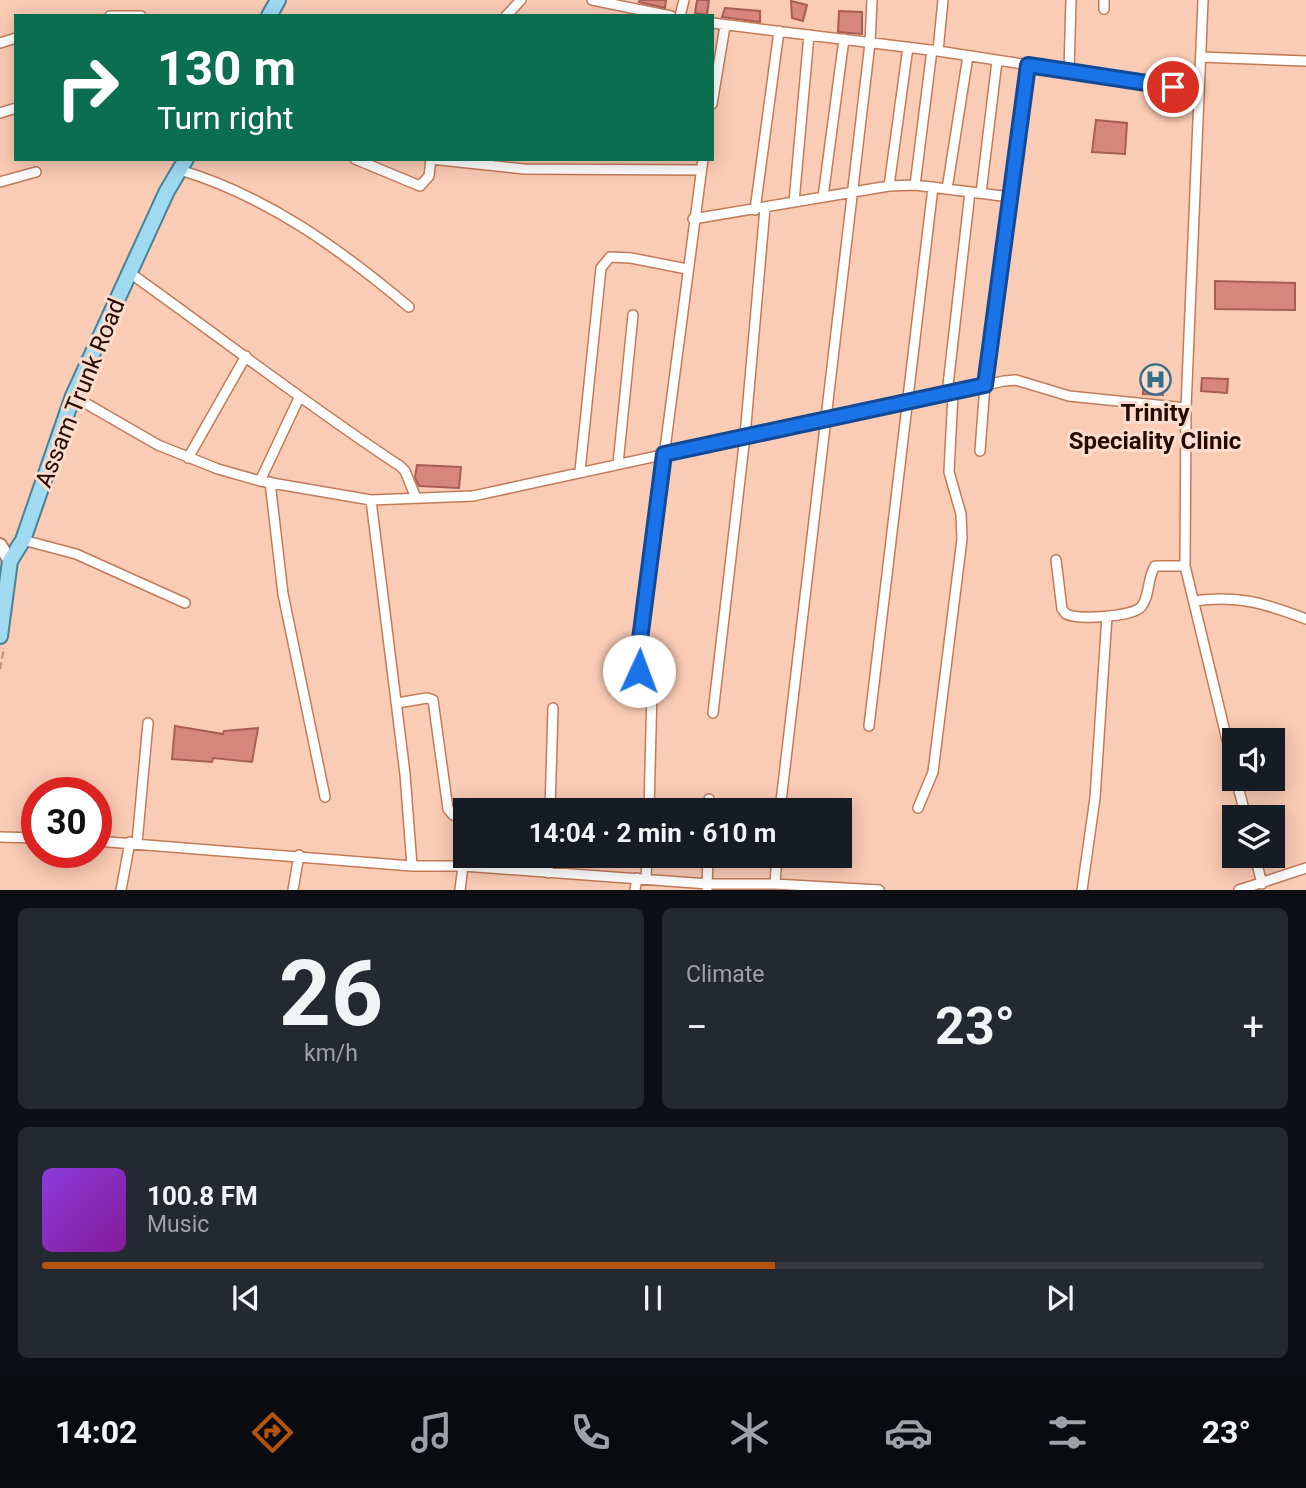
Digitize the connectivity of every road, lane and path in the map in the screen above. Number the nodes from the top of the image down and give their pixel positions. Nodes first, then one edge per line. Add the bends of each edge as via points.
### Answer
1 (522, 0) edge
2 (592, 0) edge
3 (872, 0) edge
4 (943, 0) edge
5 (1071, 0) edge
6 (1203, 0) edge
7 (508, 14) edge
8 (661, 14) edge
9 (714, 23) edge
10 (725, 26) junction
11 (779, 31) junction
12 (809, 35) junction
13 (844, 39) junction
14 (870, 43) junction
15 (908, 47) junction
16 (935, 51) junction
17 (968, 56) junction
18 (1201, 57) junction
19 (997, 61) junction
20 (1306, 61) edge
21 (1028, 65) junction
22 (1069, 71) junction
23 (1199, 90) junction
24 (714, 92) edge
25 (360, 161) edge
26 (432, 161) edge
27 (450, 161) edge
28 (703, 161) edge
29 (183, 164) edge
30 (701, 170) junction
31 (36, 172) dead end
32 (0, 183) edge
33 (915, 185) junction
34 (889, 186) junction
35 (933, 187) junction
36 (947, 189) junction
37 (853, 192) junction
38 (970, 192) junction
39 (981, 193) junction
40 (823, 197) junction
41 (1010, 197) junction
42 (794, 202) junction
43 (760, 209) junction
44 (693, 219) junction
45 (687, 269) junction
46 (130, 273) junction
47 (409, 307) dead end
48 (633, 314) dead end
49 (246, 356) junction
50 (985, 385) junction
51 (950, 393) junction
52 (73, 397) junction
53 (299, 398) junction
54 (906, 401) junction
55 (1186, 408) junction
56 (826, 418) junction
57 (745, 436) junction
58 (980, 451) dead end
59 (664, 454) junction
60 (188, 458) junction
61 (618, 464) junction
62 (580, 471) junction
63 (265, 482) junction
64 (416, 498) junction
65 (372, 500) junction
66 (23, 540) junction
67 (0, 545) edge
68 (1056, 559) dead end
69 (10, 561) junction
70 (1185, 566) junction
71 (1194, 601) junction
72 (185, 603) dead end
73 (1107, 616) junction
74 (1306, 619) edge
75 (0, 636) edge
76 (397, 703) junction
77 (553, 709) dead end
78 (713, 713) dead end
79 (148, 723) dead end
80 (869, 726) dead end
81 (1224, 728) edge
82 (325, 797) dead end
83 (550, 798) edge
84 (649, 798) edge
85 (781, 798) edge
86 (918, 808) dead end
87 (453, 815) edge
88 (0, 837) edge
89 (21, 838) edge
90 (112, 842) edge
91 (133, 843) junction
92 (299, 855) junction
93 (412, 866) junction
94 (453, 866) edge
95 (463, 868) edge
96 (481, 868) edge
97 (548, 868) edge
98 (644, 868) edge
99 (708, 868) edge
100 (776, 868) edge
101 (1258, 868) edge
102 (1306, 868) edge
103 (490, 869) joint
104 (548, 873) junction
105 (641, 879) junction
106 (775, 884) junction
107 (1262, 884) junction
108 (707, 887) edge
109 (786, 887) edge
110 (121, 890) edge
111 (293, 890) edge
112 (460, 890) edge
113 (635, 890) edge
114 (879, 890) edge
115 (1082, 890) edge
116 (1239, 890) edge

1 - 7 street
2 - 8 street
3 - 14 street
4 - 16 street
5 - 22 street
6 - 18 street
9 - 10 street
10 - 11 street
10 - 24 street
11 - 12 street
11 - 43 street
12 - 13 street
12 - 42 street
13 - 14 street
13 - 40 street
14 - 15 street
14 - 37 street
15 - 16 street
15 - 34 street
16 - 17 street
16 - 33 street
17 - 19 street
17 - 36 street
18 - 20 street
18 - 23 street
19 - 21 street
19 - 39 street
21 - 22 street
21 - 41 street
22 - 23 street
23 - 55 street
25 - 26 street via 420,186 429,176
27 - 30 street via 524,169
28 - 30 street
29 - 46 main road, Assam Trunk Road
29 - 47 street via 284,215 357,263
30 - 44 street
31 - 32 street
33 - 34 street
33 - 35 street
34 - 37 street
35 - 36 street
35 - 54 street
36 - 38 street
37 - 40 street
37 - 56 street
38 - 39 street
38 - 51 street
39 - 41 street
40 - 42 street
41 - 50 street
42 - 43 street
43 - 44 street
43 - 57 street
44 - 45 street
45 - 59 street
45 - 62 street via 623,257 610,257 601,268
46 - 49 street
46 - 52 main road, Assam Trunk Road
48 - 61 street
49 - 53 street
49 - 60 street
50 - 51 street
50 - 55 street via 1016,380 1069,396
50 - 58 street
51 - 54 street
51 - 86 street via 949,472 961,514 962,539 936,759
52 - 60 street
52 - 66 main road, Assam Trunk Road
53 - 63 street
53 - 64 street via 400,466
54 - 56 street
54 - 80 street
55 - 70 street
56 - 57 street
56 - 85 street
57 - 59 street
57 - 78 street
59 - 61 street
59 - 84 street via 638,655 639,671 652,689
60 - 63 street
61 - 62 street
62 - 64 street via 473,496
63 - 65 street
63 - 82 street
64 - 65 street
65 - 76 street
66 - 69 main road, Assam Trunk Road
66 - 72 street via 76,554
67 - 69 main road
68 - 73 street via 1060,602 1066,614
69 - 75 main road, Assam Trunk Road
70 - 71 street
70 - 73 street via 1155,566 1139,608
71 - 74 street via 1253,600
71 - 81 street
73 - 115 street via 1095,798
76 - 87 street via 433,700
76 - 93 street
77 - 83 street
79 - 91 street
88 - 89 street
90 - 91 street
91 - 92 street
91 - 110 street
92 - 93 street
92 - 111 street
93 - 94 street
95 - 112 street
96 - 103 street
97 - 104 street
98 - 105 street
99 - 108 street
100 - 106 street
101 - 107 street
102 - 107 street
103 - 104 street
104 - 105 street
105 - 108 street
105 - 113 street
106 - 108 street
106 - 109 street
107 - 116 street
109 - 114 street

